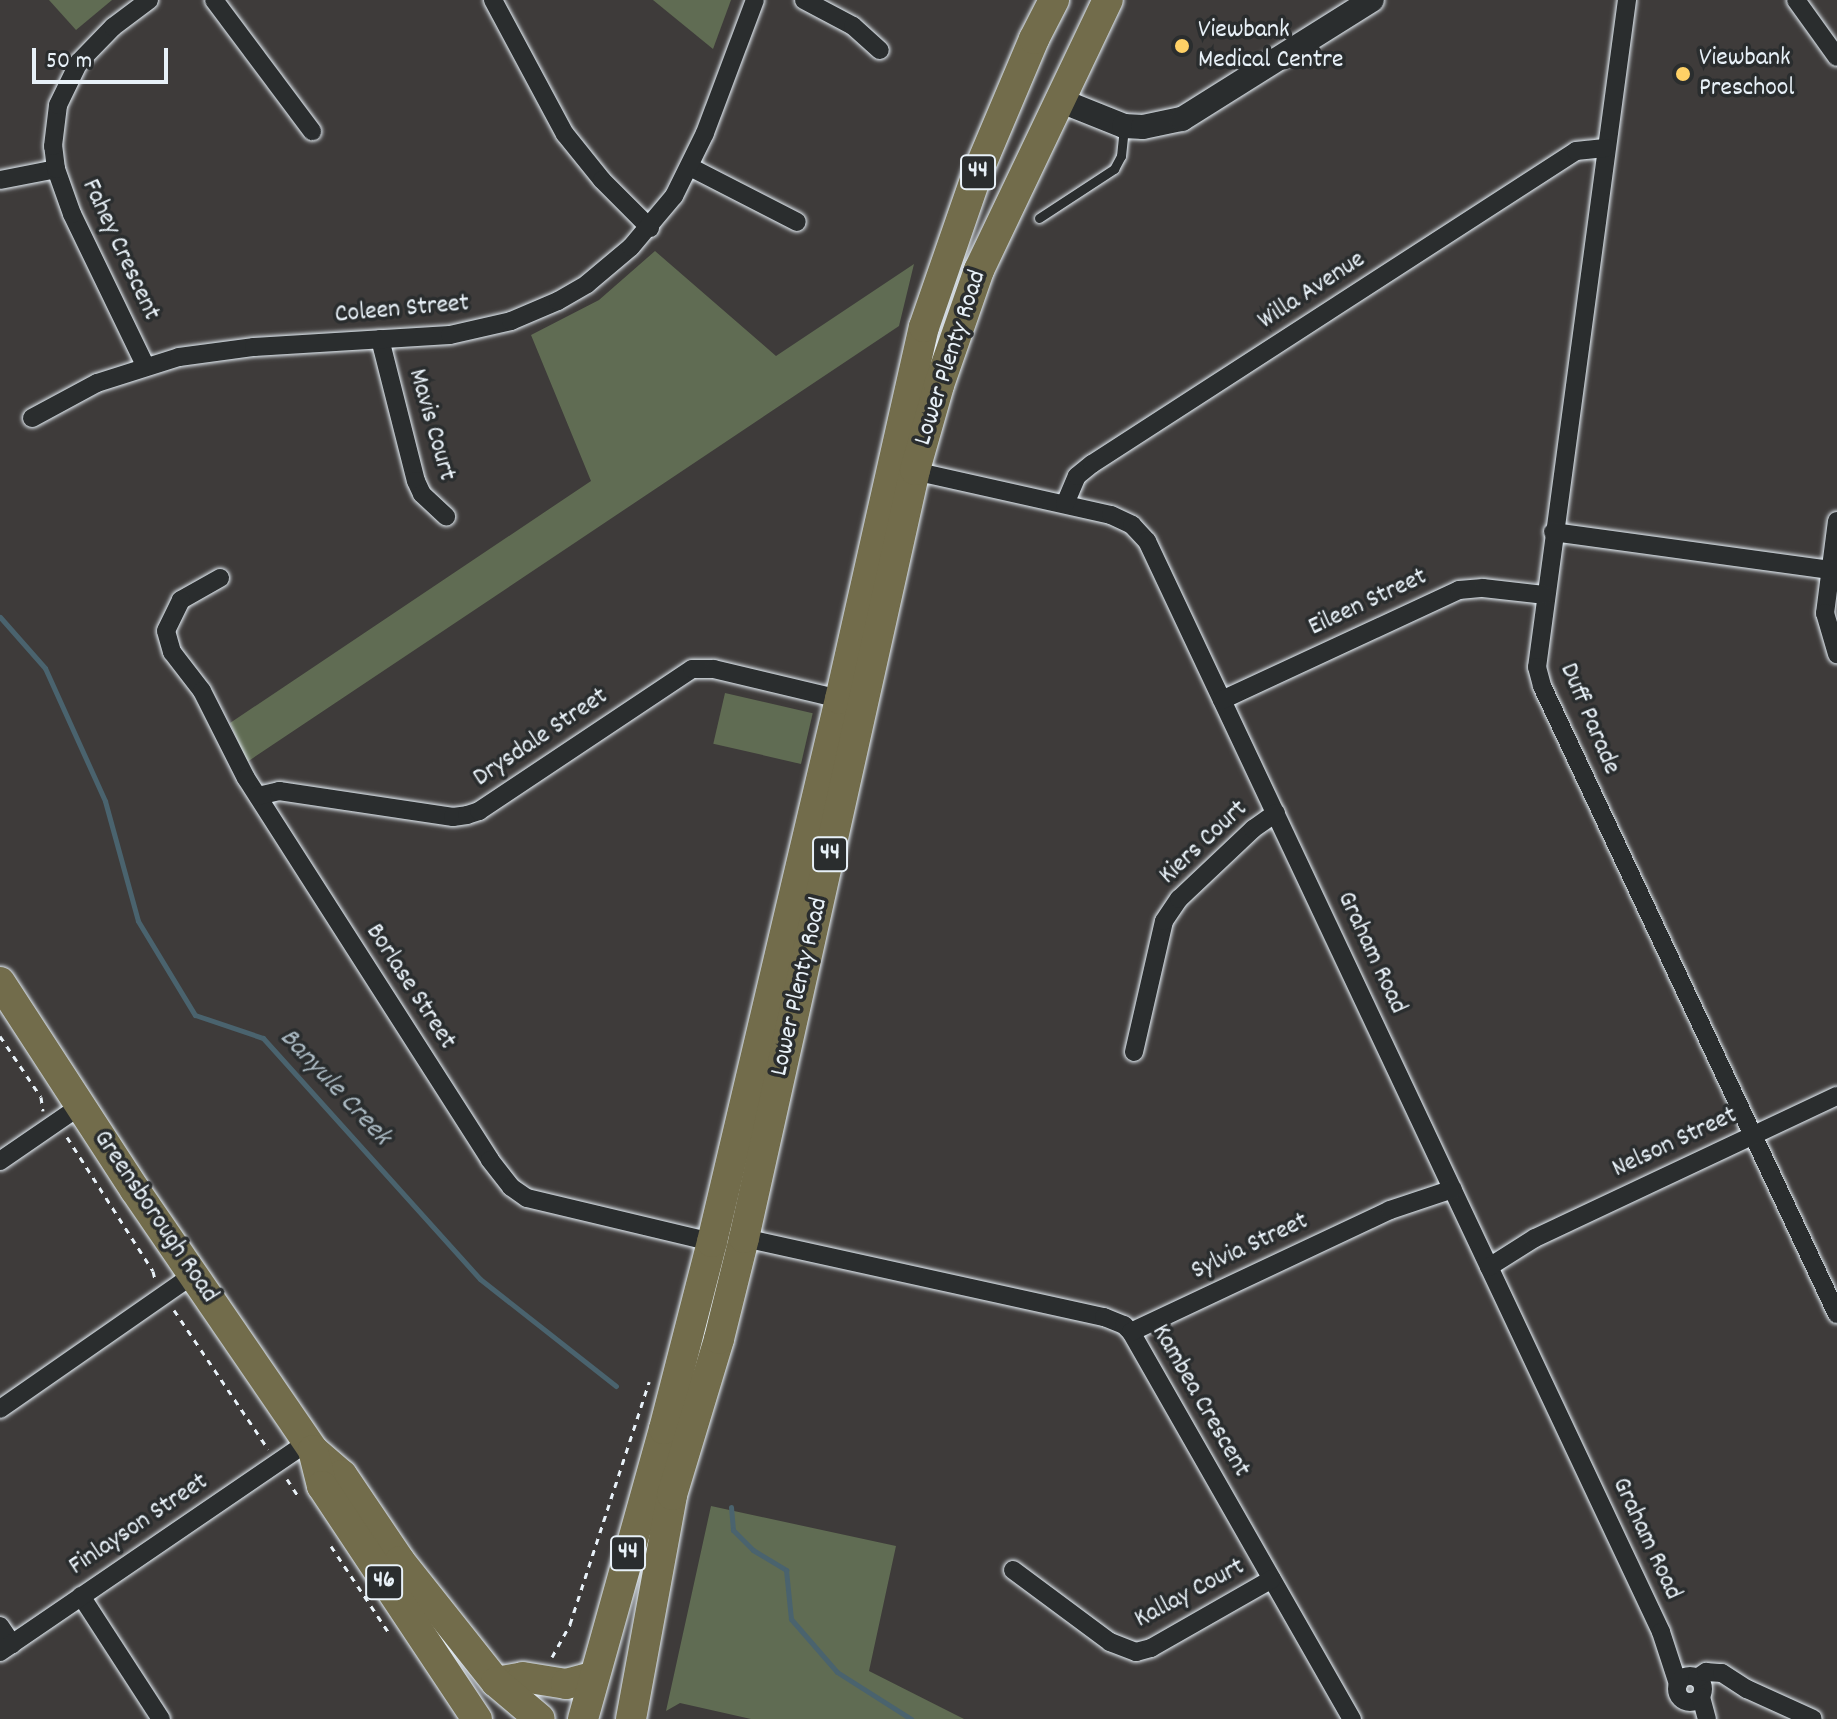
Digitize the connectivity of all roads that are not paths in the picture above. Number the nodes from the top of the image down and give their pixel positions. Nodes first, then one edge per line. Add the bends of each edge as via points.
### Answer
1 (149, 0) edge
2 (214, 0) edge
3 (493, 0) edge
4 (755, 0) edge
5 (804, 0) edge
6 (1054, 0) edge
7 (1108, 0) edge
8 (1372, 0) edge
9 (1627, 0) edge
10 (1796, 0) edge
11 (880, 50) dead end
12 (1837, 57) edge
13 (1017, 77) junction
14 (1059, 100) junction
15 (1124, 126) junction
16 (312, 131) dead end
17 (1605, 148) junction
18 (690, 167) junction
19 (56, 169) junction
20 (0, 180) edge
21 (1039, 218) dead end
22 (797, 222) dead end
23 (650, 228) junction
24 (380, 339) junction
25 (145, 365) junction
26 (32, 418) dead end
27 (903, 469) junction
28 (1065, 504) junction
29 (446, 516) dead end
30 (1837, 521) edge
31 (1553, 532) junction
32 (1830, 570) junction
33 (220, 578) dead end
34 (1544, 595) junction
35 (1837, 654) edge
36 (840, 699) junction
37 (1222, 700) junction
38 (258, 796) junction
39 (1276, 813) junction
40 (0, 982) edge
41 (1134, 1052) dead end
42 (1837, 1096) edge
43 (68, 1114) junction
44 (1753, 1135) junction
45 (0, 1161) edge
46 (1450, 1181) junction
47 (744, 1238) junction
48 (712, 1242) junction
49 (1486, 1260) junction
50 (194, 1274) junction
51 (1837, 1314) edge
52 (1131, 1332) junction
53 (0, 1409) edge
54 (311, 1446) junction
55 (1013, 1570) dead end
56 (1272, 1579) junction
57 (81, 1596) junction
58 (0, 1626) edge
59 (6, 1648) edge
60 (593, 1677) junction
61 (496, 1682) junction
62 (1693, 1688) junction
63 (474, 1715) edge
64 (161, 1719) edge
65 (540, 1719) edge
66 (583, 1719) edge
67 (631, 1719) edge
68 (1352, 1719) edge
69 (1698, 1719) edge
70 (1707, 1719) edge
71 (1813, 1719) edge

1 - 19 street, Fahey Crescent via 95,44 67,82 54,127
2 - 16 street
3 - 23 street via 565,134
4 - 18 street, Coleen Street
5 - 11 street via 853,26
6 - 13 main road, Lower Plenty Road / 44
7 - 14 main road, Lower Plenty Road / 44
8 - 15 street via 1200,110 1163,125
9 - 17 street, Duff Parade
10 - 12 street
13 - 14 main road
13 - 27 main road, Lower Plenty Road / 44 via 937,282
14 - 15 street
14 - 27 main road, Lower Plenty Road / 44 via 979,270
15 - 21 lane via 1114,169
17 - 28 street, Willa Avenue via 1576,151 1092,464 1073,483
17 - 31 street, Duff Parade
18 - 22 street
18 - 23 street, Coleen Street
19 - 20 street
19 - 25 street, Fahey Crescent via 72,214
23 - 24 street, Coleen Street via 587,284 533,313 479,330
24 - 25 street, Coleen Street via 219,350
24 - 29 street, Mavis Court via 416,481
25 - 26 street, Coleen Street via 97,383
27 - 28 street, Graham Road
27 - 36 main road, Lower Plenty Road / 44
27 - 47 main road, Lower Plenty Road / 44
28 - 37 street, Graham Road via 1121,519 1147,541
30 - 32 street
31 - 32 street
31 - 34 street, Duff Parade
32 - 35 street via 1825,622
33 - 38 street, Borlase Street via 181,600 166,631 172,652 202,691
34 - 37 street, Eileen Street via 1459,590
34 - 44 street, Duff Parade via 1538,676
36 - 38 street, Drysdale Street via 714,669 692,669 467,815 279,791
36 - 48 main road, Lower Plenty Road / 44
37 - 39 street, Graham Road
38 - 48 street, Borlase Street via 511,1187 527,1198
39 - 41 street, Kiers Court via 1190,889 1164,921
39 - 46 street, Graham Road
40 - 43 main road, Greensborough Road / 46
42 - 44 street, Nelson Street
43 - 45 street
43 - 50 main road, Greensborough Road / 46
44 - 49 street, Nelson Street
44 - 51 street, Duff Parade
46 - 49 street, Graham Road
46 - 52 street, Sylvia Street
47 - 52 street, Kambea Crescent via 1104,1317
47 - 67 main road, Lower Plenty Road / 44 via 672,1495
48 - 60 main road, Lower Plenty Road / 44
49 - 62 street, Graham Road via 1661,1632
50 - 53 street
50 - 54 main road, Greensborough Road / 46
52 - 56 street, Kambea Crescent
54 - 57 street, Finlayson Street via 277,1463
54 - 61 main road, Greensborough Road / 46 via 342,1475 400,1561
54 - 63 main road, Greensborough Road / 46 via 322,1486
55 - 56 street, Kallay Court via 1110,1642 1136,1652
56 - 68 street, Kambea Crescent
57 - 59 street, Finlayson Street
57 - 64 street
58 - 59 street
60 - 61 main road via 566,1684 523,1677
60 - 66 main road, Lower Plenty Road / 44
61 - 65 main road, Greensborough Road / 46
62 - 69 street, Graham Road
62 - 70 street, Graham Road
62 - 71 street via 1747,1689

